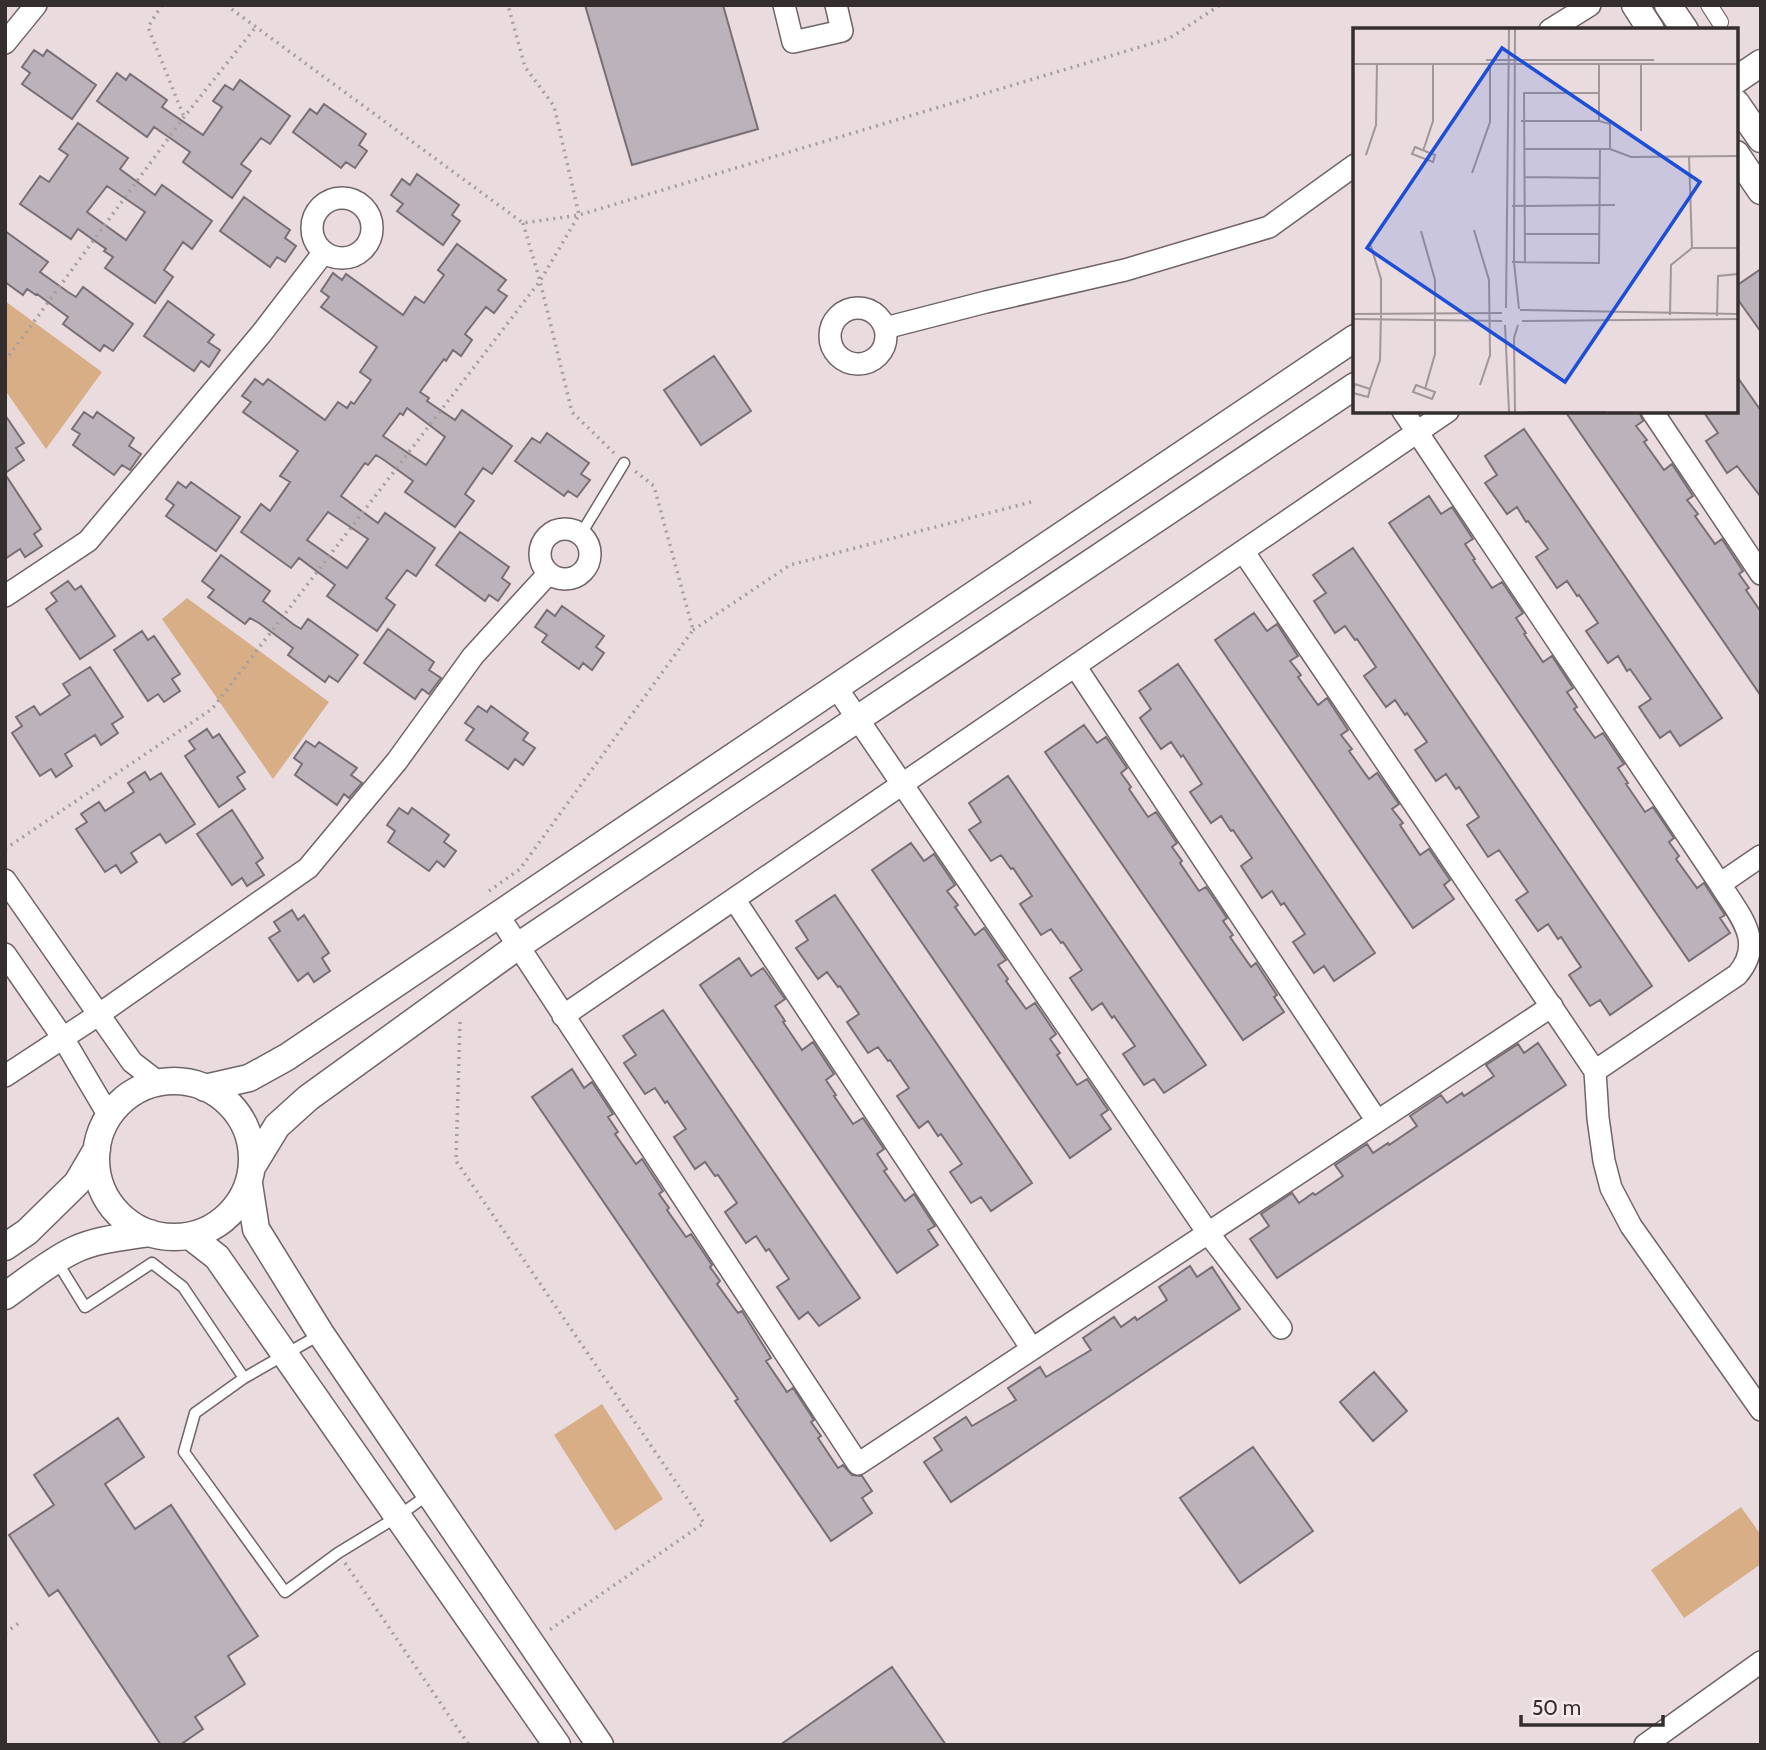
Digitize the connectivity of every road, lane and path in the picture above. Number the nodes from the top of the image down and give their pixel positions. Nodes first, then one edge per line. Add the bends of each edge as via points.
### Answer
1 (36, 5) edge
2 (162, 5) edge
3 (226, 5) edge
4 (508, 5) edge
5 (784, 5) edge
6 (836, 5) edge
7 (1220, 5) edge
8 (1590, 5) edge
9 (1635, 5) edge
10 (1668, 5) edge
11 (1709, 5) edge
12 (1720, 22) dead end
13 (255, 28) junction
14 (1553, 28) edge
15 (1650, 28) edge
16 (1684, 28) edge
17 (5, 43) edge
18 (1761, 62) edge
19 (1738, 79) edge
20 (184, 117) junction
21 (1738, 157) edge
22 (1353, 166) edge
23 (1761, 191) edge
24 (579, 215) junction
25 (523, 223) junction
26 (324, 253) dead end
27 (540, 281) junction
28 (885, 328) dead end
29 (1353, 339) edge
30 (5, 361) edge
31 (1353, 387) edge
32 (1404, 413) edge
33 (1445, 413) edge
34 (1653, 413) edge
35 (1417, 432) junction
36 (624, 463) junction
37 (1031, 502) dead end
38 (581, 534) junction
39 (1244, 551) junction
40 (549, 573) junction
41 (1761, 574) edge
42 (5, 596) edge
43 (693, 630) junction
44 (1075, 666) junction
45 (836, 687) junction
46 (858, 719) junction
47 (902, 784) junction
48 (5, 849) edge
49 (1761, 856) edge
50 (5, 880) edge
51 (1720, 884) junction
52 (734, 899) junction
53 (492, 904) junction
54 (518, 946) junction
55 (5, 954) edge
56 (1552, 1006) junction
57 (98, 1015) junction
58 (563, 1016) junction
59 (460, 1022) dead end
60 (63, 1038) junction
61 (1595, 1071) junction
62 (5, 1076) edge
63 (158, 1082) junction
64 (205, 1088) junction
65 (109, 1116) junction
66 (1377, 1121) junction
67 (97, 1149) junction
68 (250, 1175) junction
69 (150, 1233) junction
70 (1208, 1233) junction
71 (190, 1236) junction
72 (5, 1247) edge
73 (56, 1260) junction
74 (5, 1296) edge
75 (1281, 1328) dead end
76 (321, 1334) junction
77 (1032, 1349) junction
78 (285, 1356) junction
79 (244, 1378) junction
80 (1761, 1410) edge
81 (430, 1492) junction
82 (397, 1517) junction
83 (338, 1553) junction
84 (19, 1623) dead end
85 (5, 1633) edge
86 (530, 1643) junction
87 (1761, 1662) edge
88 (469, 1745) edge
89 (557, 1745) edge
90 (600, 1745) edge
91 (1645, 1745) edge

1 - 17 street
2 - 20 path via 148,27
3 - 13 path
4 - 24 path via 525,67 554,106
5 - 6 street via 793,42 842,31
7 - 24 path via 1170,38
8 - 14 street
9 - 15 street
10 - 16 street
11 - 12 street
13 - 20 path
13 - 25 path
18 - 19 street
20 - 30 path
21 - 23 street
22 - 28 street via 1269,227 1125,270
24 - 25 path
24 - 27 path
25 - 27 path
26 - 42 street via 88,541
27 - 36 path via 572,412
27 - 48 path via 212,709
29 - 45 street
31 - 46 street
32 - 35 street
33 - 35 street
34 - 41 street
35 - 39 street
35 - 51 street
36 - 38 lane
36 - 43 path via 654,486
37 - 43 path via 790,565
38 - 40 street via 566,529 545,539 541,561
38 - 40 street via 590,549 583,572 562,580
39 - 44 street
39 - 56 street
40 - 57 street via 473,656 397,761 308,868
43 - 53 path
44 - 47 street
44 - 66 street
45 - 46 street
45 - 53 street
46 - 47 street
46 - 54 street
47 - 52 street
47 - 70 street
49 - 51 street
50 - 57 street
51 - 61 street via 1751,938 1747,964
52 - 58 street
52 - 77 street
53 - 54 street
53 - 64 street via 287,1057 249,1078
54 - 58 street
54 - 68 street via 308,1098 277,1126
55 - 60 street
56 - 61 street
56 - 66 street
57 - 60 street
57 - 63 street via 132,1062
58 - 77 street via 858,1464
59 - 86 path via 456,1161 704,1523
60 - 62 street
60 - 65 street
61 - 80 street via 1611,1188 1631,1226
63 - 64 street via 182,1081
63 - 65 street via 122,1100
64 - 68 street via 226,1101 241,1119 251,1142
65 - 67 street
66 - 70 street
67 - 69 street via 98,1176 108,1200 126,1221
67 - 72 street via 77,1183
68 - 71 street via 240,1203 226,1218
68 - 76 street via 256,1229
69 - 71 street
69 - 73 street via 114,1238
70 - 75 street
70 - 77 street
71 - 78 street via 217,1257
73 - 74 street
73 - 79 lane via 85,1307 152,1263 183,1287
76 - 78 lane
76 - 81 street
78 - 79 lane
78 - 82 street
79 - 83 lane via 195,1413 184,1452 285,1592
81 - 82 lane
81 - 86 street
82 - 83 lane
82 - 89 street
83 - 88 path
84 - 85 path
86 - 90 street
87 - 91 street

